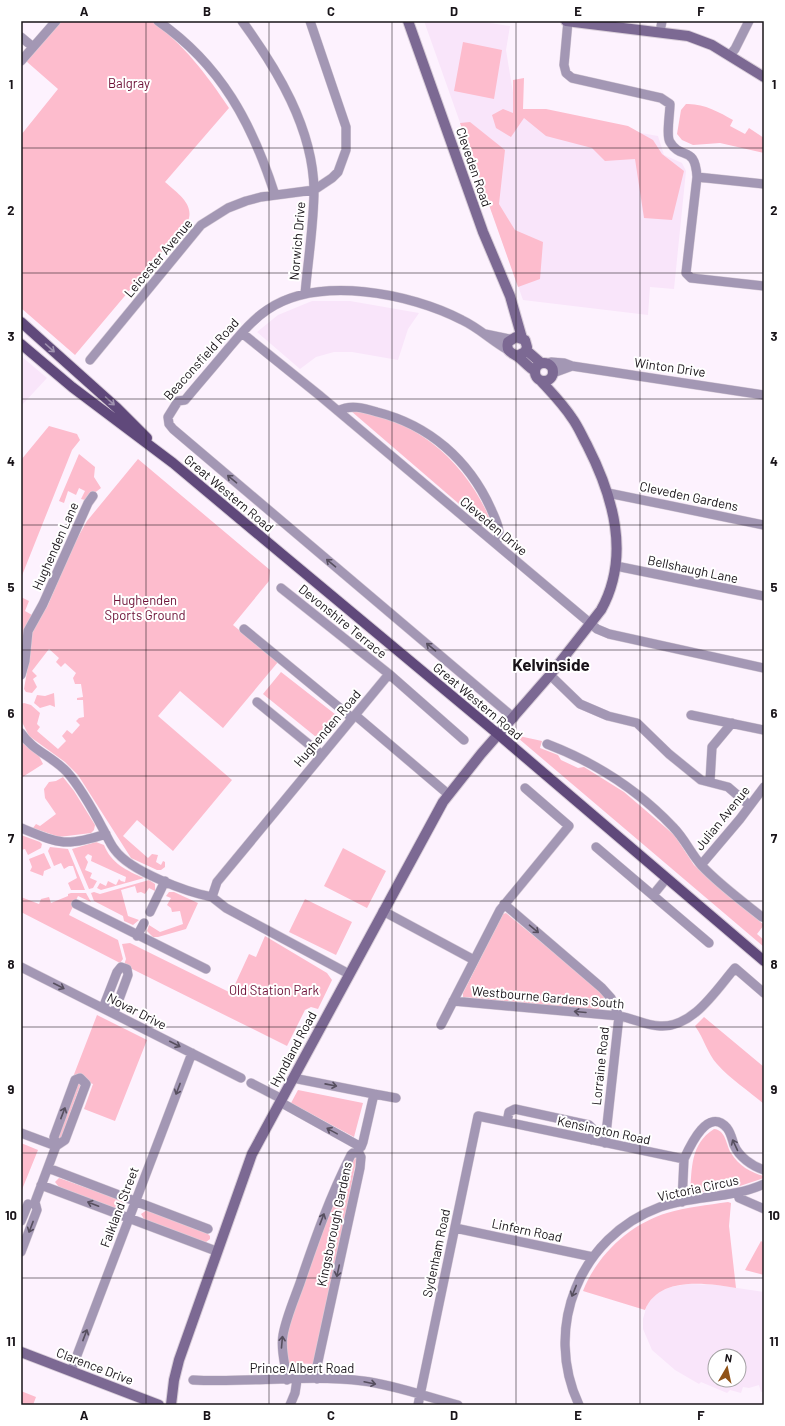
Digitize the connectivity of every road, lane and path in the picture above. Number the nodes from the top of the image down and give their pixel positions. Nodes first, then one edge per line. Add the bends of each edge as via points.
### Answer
1 (56, 21) edge
2 (158, 21) edge
3 (242, 21) edge
4 (310, 21) edge
5 (408, 21) edge
6 (567, 21) edge
7 (662, 21) edge
8 (750, 21) edge
9 (590, 22) edge
10 (660, 32) junction
11 (21, 37) edge
12 (33, 47) junction
13 (730, 56) junction
14 (21, 61) edge
15 (764, 77) edge
16 (697, 177) junction
17 (764, 184) edge
18 (314, 190) junction
19 (275, 195) junction
20 (764, 286) edge
21 (305, 294) junction
22 (21, 322) edge
23 (242, 332) junction
24 (485, 334) junction
25 (515, 338) junction
26 (21, 344) edge
27 (508, 350) junction
28 (526, 350) junction
29 (517, 356) junction
30 (90, 360) dead end
31 (545, 372) junction
32 (764, 395) edge
33 (338, 411) junction
34 (169, 424) joint
35 (172, 463) junction
36 (608, 493) junction
37 (93, 496) dead end
38 (764, 525) edge
39 (496, 544) junction
40 (616, 566) junction
41 (281, 588) dead end
42 (764, 596) edge
43 (590, 623) junction
44 (244, 629) dead end
45 (764, 668) edge
46 (389, 674) junction
47 (21, 675) edge
48 (550, 675) junction
49 (257, 702) dead end
50 (691, 715) dead end
51 (354, 716) junction
52 (514, 718) junction
53 (732, 723) junction
54 (764, 730) edge
55 (21, 733) edge
56 (499, 735) junction
57 (464, 740) dead end
58 (547, 744) dead end
59 (322, 755) junction
60 (710, 781) junction
61 (764, 787) edge
62 (525, 788) dead end
63 (448, 794) junction
64 (750, 804) junction
65 (21, 828) edge
66 (106, 834) junction
67 (596, 848) dead end
68 (701, 865) junction
69 (666, 878) junction
70 (165, 881) junction
71 (652, 895) junction
72 (212, 896) junction
73 (76, 904) dead end
74 (504, 904) junction
75 (383, 911) junction
76 (150, 912) dead end
77 (762, 917) dead end
78 (144, 923) dead end
79 (137, 936) junction
80 (709, 943) dead end
81 (474, 960) junction
82 (764, 961) edge
83 (206, 969) dead end
84 (22, 970) edge
85 (349, 974) junction
86 (764, 993) edge
87 (453, 1001) junction
88 (103, 1008) junction
89 (114, 1014) junction
90 (619, 1016) junction
91 (441, 1025) dead end
92 (192, 1053) junction
93 (241, 1078) dead end
94 (293, 1078) junction
95 (251, 1083) dead end
96 (374, 1094) junction
97 (396, 1098) dead end
98 (281, 1100) junction
99 (478, 1116) joint
100 (507, 1122) junction
101 (21, 1133) edge
102 (592, 1140) junction
103 (605, 1143) junction
104 (56, 1146) junction
105 (684, 1159) junction
106 (48, 1168) junction
107 (764, 1170) edge
108 (764, 1184) edge
109 (41, 1185) junction
110 (738, 1193) junction
111 (28, 1202) edge
112 (135, 1202) junction
113 (682, 1202) junction
114 (764, 1209) edge
115 (129, 1218) junction
116 (21, 1221) edge
117 (455, 1228) junction
118 (208, 1229) dead end
119 (216, 1251) junction
120 (21, 1252) edge
121 (593, 1258) junction
122 (21, 1352) edge
123 (71, 1371) junction
124 (317, 1379) junction
125 (193, 1380) dead end
126 (292, 1380) junction
127 (420, 1396) junction
128 (159, 1405) edge
129 (171, 1405) edge
130 (290, 1405) edge
131 (418, 1405) edge
132 (425, 1405) edge
133 (458, 1405) edge
134 (579, 1405) edge

1 - 12 street
2 - 19 street via 205,62 238,104 260,149
3 - 18 street, Norwich Drive via 267,57 288,95 308,146
4 - 18 street, Leicester Avenue via 344,119 347,135 346,150 338,172
5 - 25 street, Cleveden Road via 483,232 510,296 518,321
6 - 9 street
6 - 16 street via 564,65 566,73 572,78 661,98 670,104 670,143 692,157 696,164
7 - 10 street
8 - 13 street
9 - 10 street
10 - 13 street via 699,39
11 - 12 street
12 - 14 street
13 - 15 street
16 - 17 street
16 - 20 street via 686,273 691,278
18 - 19 street, Leicester Avenue
18 - 21 street, Norwich Drive
19 - 30 street, Leicester Avenue via 228,208 201,225
21 - 23 street, Beaconsfield Road via 282,301 267,310
21 - 24 street, Beaconsfield Road via 353,291 425,304 462,320
22 -> 35 main road, Great Western Road via 117,408
23 - 33 street, Cleveden Drive
23 - 34 street, Beaconsfield Road via 185,400 178,401 169,414
24 - 25 street, Beaconsfield Road
24 - 27 street, Beaconsfield Road
25 - 27 street, Cleveden Road via 508,344
25 - 28 street via 526,343
26 - 35 main road, Great Western Road
27 - 29 street
28 - 29 street
28 - 31 street
29 - 31 street
31 - 32 street, Winton Drive via 551,362 564,363
31 - 36 street via 557,397 573,419 592,454
33 - 39 street, Cleveden Drive
33 - 39 street via 355,407 395,417 413,424 440,442 462,464 483,493 498,526 500,534
52 -> 34 street, Great Western Road
35 - 56 main road, Great Western Road
36 - 38 street, Cleveden Gardens
36 - 40 street via 617,539
37 - 47 street, Hughenden Lane via 28,631
39 - 43 street, Cleveden Drive
40 - 42 street, Bellshaugh Lane
40 - 43 street via 607,601
41 - 46 street, Devonshire Terrace
43 - 45 street, Cleveden Drive via 608,634
43 - 48 street
44 - 51 street
46 - 51 street, Hughenden Road
46 - 57 street, Devonshire Terrace
48 - 52 street
48 - 60 street via 580,704 608,716 637,723 701,780
49 - 59 street
50 - 53 street
51 - 59 street, Hughenden Road
51 - 63 street
52 - 56 street
53 - 54 street
53 - 60 street via 712,747
55 - 66 street via 67,773
56 - 63 street, Hyndland Road
56 - 69 main road, Great Western Road
58 - 68 street via 598,768 630,789 674,827
59 - 72 street, Hughenden Road via 217,882
60 - 64 street via 728,787
61 - 64 street, Julian Avenue
62 - 74 street via 570,826
63 - 75 street, Hyndland Road
64 - 68 street, Julian Avenue
65 - 66 street via 61,842 80,842
66 - 70 street via 122,858
67 - 71 street
68 - 77 street
69 - 71 street
69 - 82 main road, Great Western Road
70 - 72 street via 199,895
70 - 76 street
71 - 80 street
72 - 85 street via 226,908
73 - 79 street
74 - 81 street
74 -> 90 street via 602,988
75 - 81 street
75 - 85 street, Hyndland Road
78 - 79 street
79 - 83 street
81 - 87 street
84 -> 88 street, Novar Drive
85 - 94 street, Hyndland Road
86 - 90 street, Westbourne Gardens South via 735,968 699,1009 683,1022 660,1026
90 -> 87 street, Westbourne Gardens South
87 - 91 street
88 - 89 street, Novar Drive
88 - 89 street via 117,972 121,967 127,969 128,975
89 -> 92 street, Novar Drive
90 - 103 street, Lorraine Road
92 - 93 street, Novar Drive
92 -> 112 street, Falkland Street
94 -> 96 street
94 - 98 street, Hyndland Road
95 - 98 street
96 - 97 street
96 -> 98 street, Kingsborough Gardens via 361,1146
98 - 119 street, Hyndland Road via 249,1162
99 - 100 street, Kensington Road
99 - 117 street, Sydenham Road
100 - 102 street, Kensington Road
100 - 102 street via 509,1112 513,1109 589,1125 594,1130
101 - 104 street
102 - 103 street, Kensington Road
103 - 105 street, Kensington Road
104 -> 104 street via 54,1137 75,1080 80,1078 86,1084 65,1140
104 - 106 street
107 -> 105 street via 740,1155 728,1129 716,1122 707,1124 700,1130
105 - 113 street
106 - 109 street
106 - 112 street
108 - 110 street, Victoria Circus
109 - 111 street
115 -> 109 street
110 - 113 street, Victoria Circus
110 - 114 street via 740,1198
111 - 116 street
111 -> 120 street via 37,1210
112 - 115 street, Falkland Street
112 - 118 street
113 - 121 street, Victoria Circus via 661,1207 636,1220 610,1238
115 - 119 street
123 -> 115 street, Falkland Street
117 - 121 street, Linfern Road
117 - 127 street, Sydenham Road
119 - 129 street, Hyndland Road via 179,1360
121 -> 134 street, Victoria Circus via 574,1291 565,1326 566,1366
122 - 123 street, Clarence Drive
123 - 128 street, Clarence Drive
124 - 126 street, Prince Albert Road
126 -> 124 street, Kingsborough Gardens via 281,1352 286,1323 325,1210 352,1155 359,1153 360,1168 317,1366
124 -> 127 street, Prince Albert Road via 363,1381
125 - 126 street, Prince Albert Road
126 - 130 street via 295,1393
127 - 131 street, Sydenham Road
127 - 132 street
127 - 133 street, Prince Albert Road

